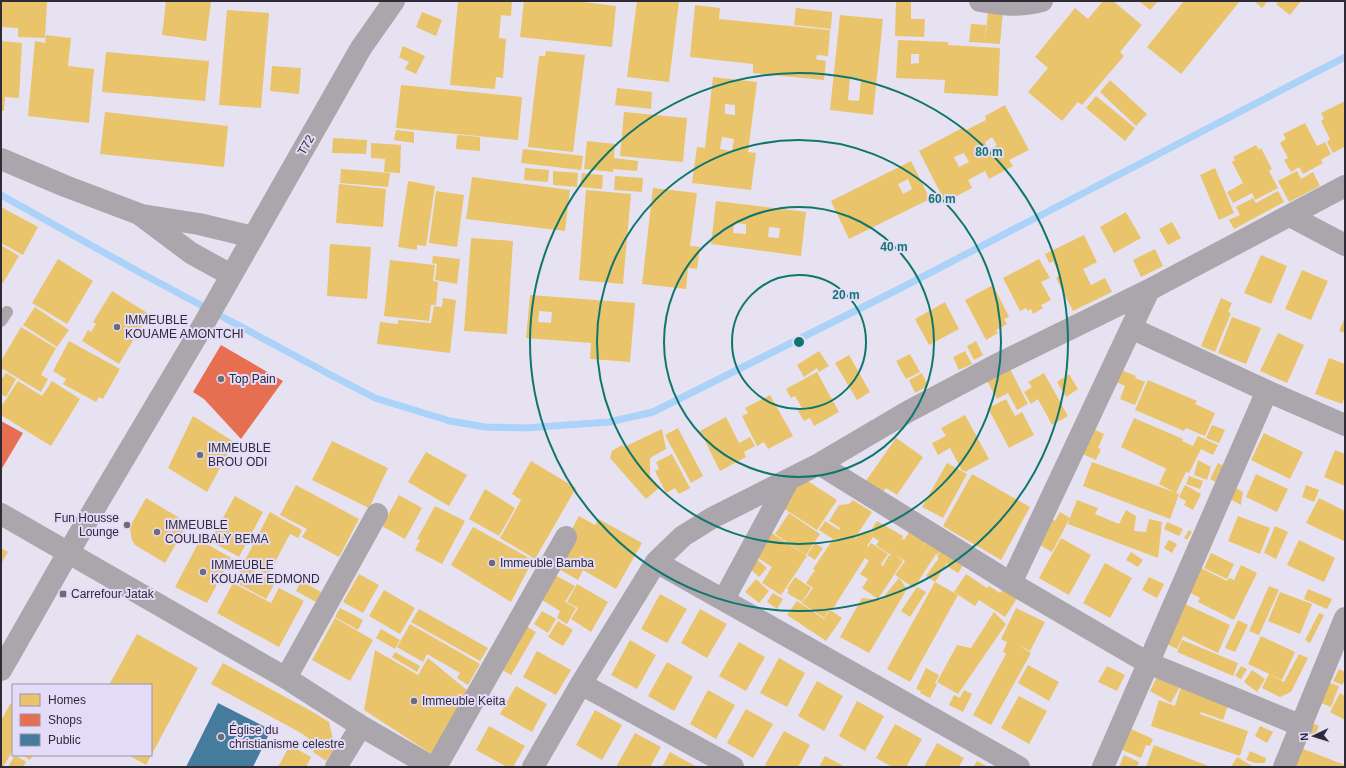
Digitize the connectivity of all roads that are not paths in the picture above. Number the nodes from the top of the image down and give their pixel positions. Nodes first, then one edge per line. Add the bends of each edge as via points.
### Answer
1 (394, 1) edge
2 (980, 1) edge
3 (1042, 1) edge
4 (1, 159) edge
5 (1345, 186) edge
6 (139, 214) junction
7 (1290, 216) junction
8 (253, 237) junction
9 (1345, 245) edge
10 (226, 283) junction
11 (1149, 290) junction
12 (1131, 328) junction
13 (1267, 391) junction
14 (1345, 425) edge
15 (819, 464) junction
16 (788, 481) junction
17 (1, 514) edge
18 (377, 514) dead end
19 (566, 537) dead end
20 (68, 552) junction
21 (656, 562) junction
22 (1011, 583) junction
23 (724, 600) junction
24 (1345, 618) edge
25 (1148, 663) junction
26 (1, 670) edge
27 (286, 678) junction
28 (581, 684) junction
29 (361, 726) junction
30 (1302, 726) junction
31 (336, 767) edge
32 (432, 767) edge
33 (436, 767) edge
34 (533, 767) edge
35 (733, 767) edge
36 (1019, 767) edge
37 (1103, 767) edge
38 (1284, 767) edge

1 - 8 street, T72 via 362,48
2 - 3 street via 1022,6
4 - 6 street
5 - 7 street
6 - 8 street via 199,224
6 - 10 street
7 - 9 street
7 - 11 street
8 - 10 street, T72
10 - 20 street, T72
11 - 12 street
11 - 15 street via 996,365 909,411
12 - 13 street
12 - 22 street
13 - 14 street
13 - 25 street
15 - 16 street
15 - 22 street
16 - 21 street via 712,518 683,536
16 - 23 street
17 - 20 street
18 - 27 street
19 - 33 street
20 - 26 street, T72
20 - 27 street
21 - 23 street
21 - 28 street
22 - 25 street
23 - 36 street
24 - 30 street
25 - 30 street
25 - 37 street
27 - 29 street
28 - 34 street
28 - 35 street
29 - 31 street
29 - 32 street
30 - 38 street

